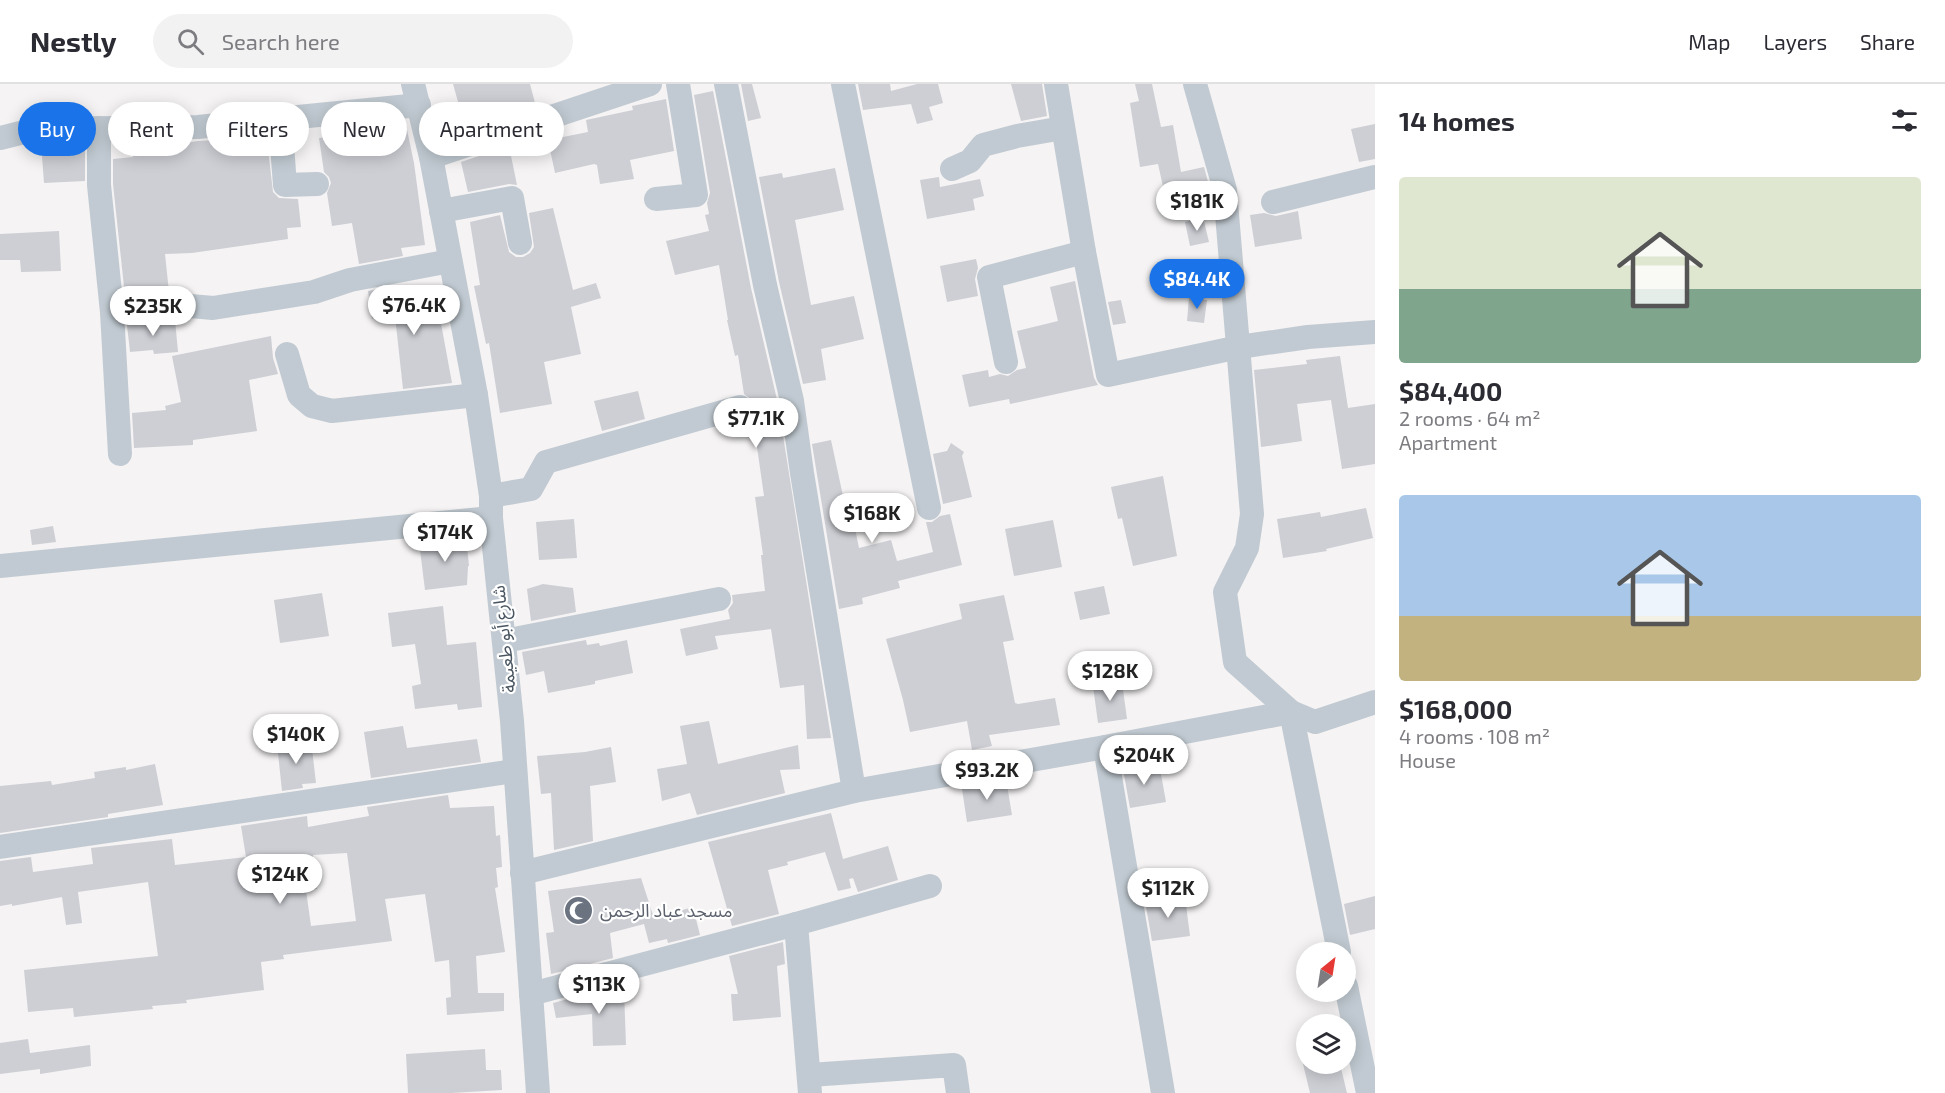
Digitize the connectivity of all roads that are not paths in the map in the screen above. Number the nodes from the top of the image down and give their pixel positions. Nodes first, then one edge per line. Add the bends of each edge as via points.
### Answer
1 (650, 84) edge
2 (678, 84) edge
3 (726, 84) edge
4 (843, 84) edge
5 (1056, 84) edge
6 (1195, 84) edge
7 (603, 92) edge
8 (416, 95) edge
9 (309, 114) edge
10 (206, 127) edge
11 (99, 128) junction
12 (1063, 129) junction
13 (0, 138) edge
14 (283, 156) edge
15 (431, 157) junction
16 (952, 169) dead end
17 (1375, 177) edge
18 (317, 184) dead end
19 (656, 199) dead end
20 (1273, 202) dead end
21 (441, 211) junction
22 (520, 243) dead end
23 (1084, 252) junction
24 (450, 261) junction
25 (112, 312) junction
26 (1375, 332) edge
27 (1239, 346) junction
28 (287, 354) dead end
29 (1006, 362) dead end
30 (476, 395) junction
31 (747, 421) dead end
32 (120, 454) dead end
33 (491, 507) junction
34 (928, 508) dead end
35 (0, 566) edge
36 (718, 599) dead end
37 (504, 641) junction
38 (1375, 702) edge
39 (1291, 712) junction
40 (1105, 747) junction
41 (514, 771) junction
42 (854, 791) junction
43 (0, 847) edge
44 (522, 873) junction
45 (930, 886) dead end
46 (796, 924) junction
47 (1337, 942) edge
48 (531, 994) junction
49 (1349, 1002) edge
50 (810, 1084) edge
51 (538, 1093) edge
52 (958, 1093) edge
53 (1163, 1093) edge
54 (1368, 1093) edge

1 - 7 street
2 - 19 street via 696,195
3 - 42 street via 792,401
4 - 34 street
5 - 12 street
6 - 27 street via 1225,190
7 - 15 street
8 - 9 street
8 - 15 street, شارع أبو طعيمة
10 - 11 street
11 - 13 street via 36,129
11 - 25 street via 99,184
12 - 16 street via 983,145 970,161
12 - 23 street
14 - 18 street via 285,185
15 - 21 street, شارع أبو طعيمة
17 - 20 street
21 - 22 street via 512,198
21 - 24 street, شارع أبو طعيمة
23 - 27 street via 1108,375
23 - 29 street via 989,277
24 - 25 street via 350,280 314,292 213,308 179,305
24 - 30 street, شارع أبو طعيمة
25 - 32 street
26 - 27 street
27 - 39 street via 1251,514 1247,548 1225,592 1235,662
28 - 30 street via 299,395 312,406 332,411
30 - 33 street, شارع أبو طعيمة
31 - 33 street via 740,407 546,462 531,489
33 - 35 street
33 - 37 street, شارع أبو طعيمة
36 - 37 street
37 - 41 street, شارع أبو طعيمة
38 - 39 street via 1316,722
39 - 40 street
39 - 47 street
40 - 42 street
40 - 53 street
41 - 43 street
41 - 44 street, شارع أبو طعيمة
42 - 44 street
44 - 48 street, شارع أبو طعيمة
45 - 46 street
46 - 48 street
46 - 50 street
48 - 51 street, شارع أبو طعيمة
49 - 54 street
50 - 52 street via 954,1065

